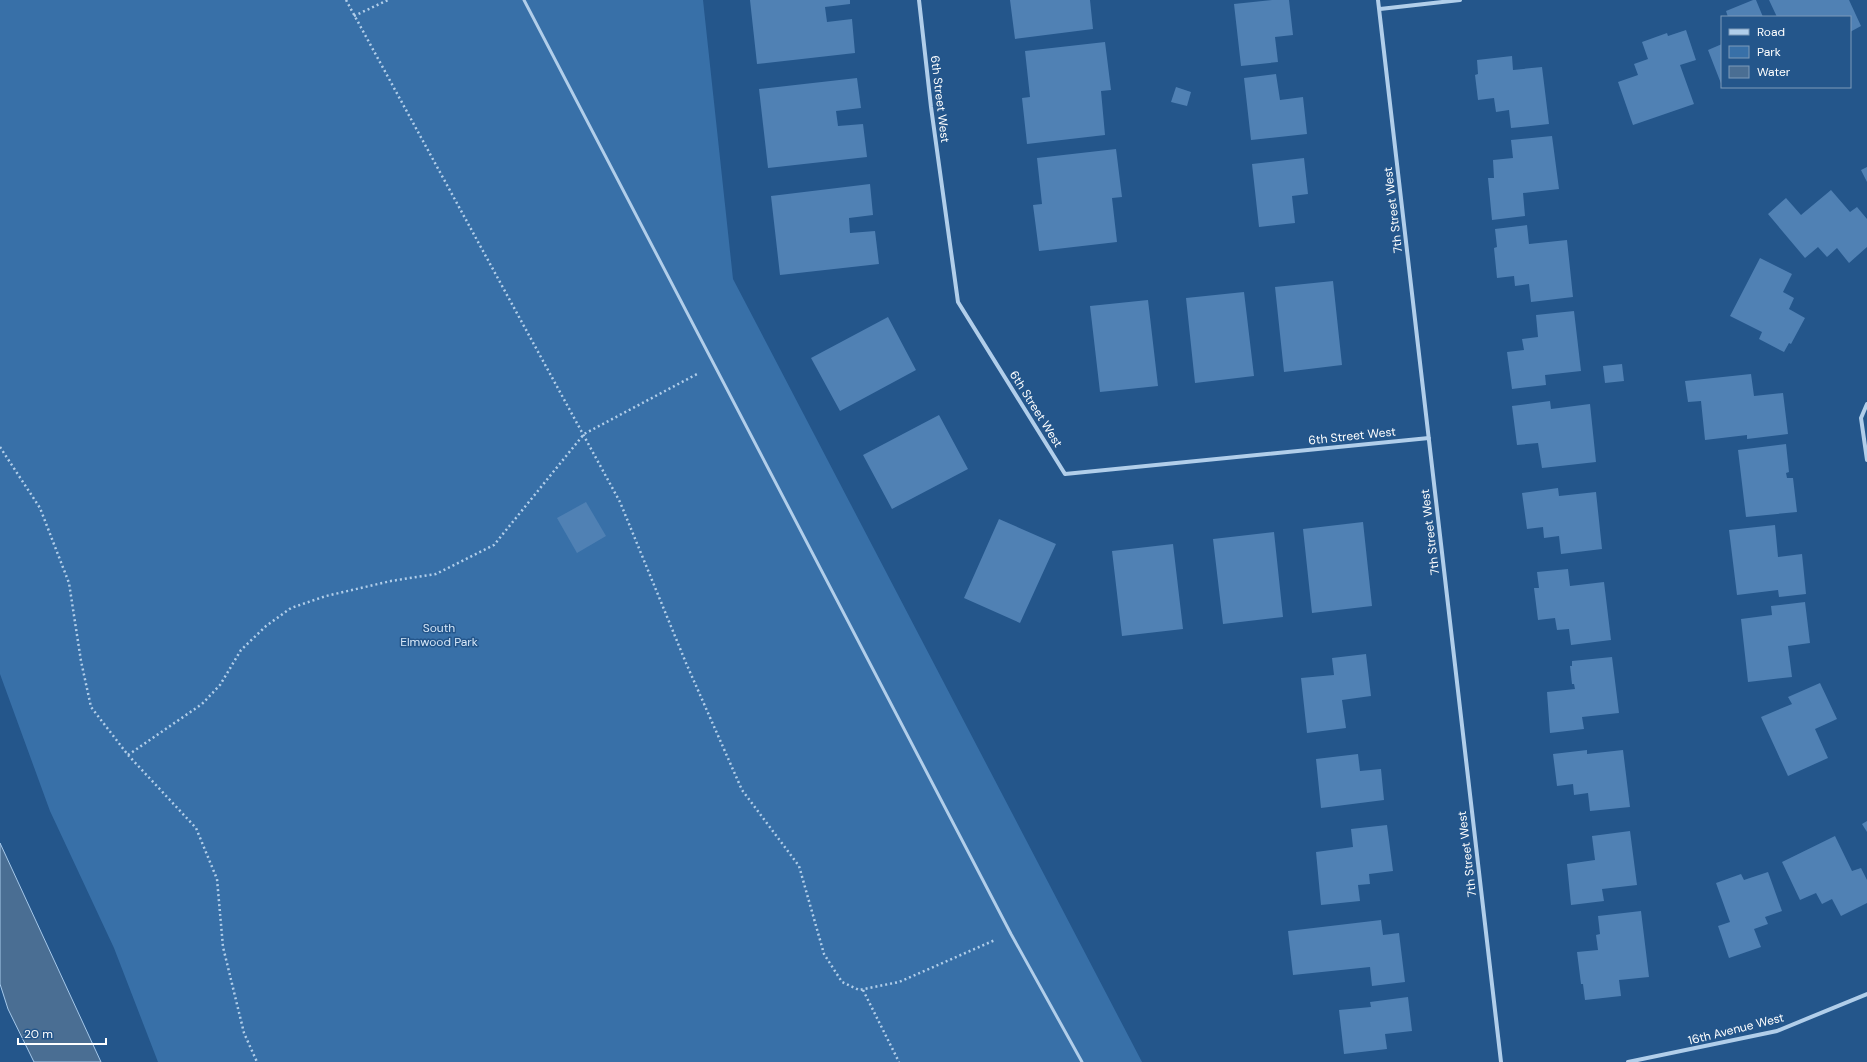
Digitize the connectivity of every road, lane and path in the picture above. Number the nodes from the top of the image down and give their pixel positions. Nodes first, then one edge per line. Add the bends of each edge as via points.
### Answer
1 (346, 0) edge
2 (388, 0) edge
3 (524, 0) edge
4 (919, 0) edge
5 (1378, 0) edge
6 (1460, 0) edge
7 (1380, 10) junction
8 (354, 16) junction
9 (713, 365) junction
10 (1867, 404) edge
11 (584, 434) junction
12 (1429, 438) junction
13 (0, 447) edge
14 (1867, 460) edge
15 (128, 755) junction
16 (1011, 934) junction
17 (863, 990) junction
18 (1867, 994) edge
19 (257, 1062) edge
20 (899, 1062) edge
21 (1082, 1062) edge
22 (1501, 1062) edge
23 (1628, 1062) edge

1 - 8 path
2 - 8 path
3 - 9 lane
4 - 12 street, 6th Street West via 958,302 1065,474
5 - 7 street, 7th Street West
6 - 7 street
7 - 12 street, 7th Street West
8 - 11 path
9 - 11 path
9 - 16 lane
10 - 14 street via 1861,418
11 - 15 path via 494,545 436,574 333,594 291,608 266,626 241,650 220,684 202,704
11 - 17 path via 620,502 686,663 742,790 799,866 824,954 842,982
12 - 22 street, 7th Street West
13 - 15 path via 40,508 69,583 91,707
15 - 19 path via 196,828 217,879 223,947 244,1033
16 - 17 path via 900,982
16 - 21 lane
17 - 20 path
18 - 23 street, 16th Avenue West via 1778,1031

